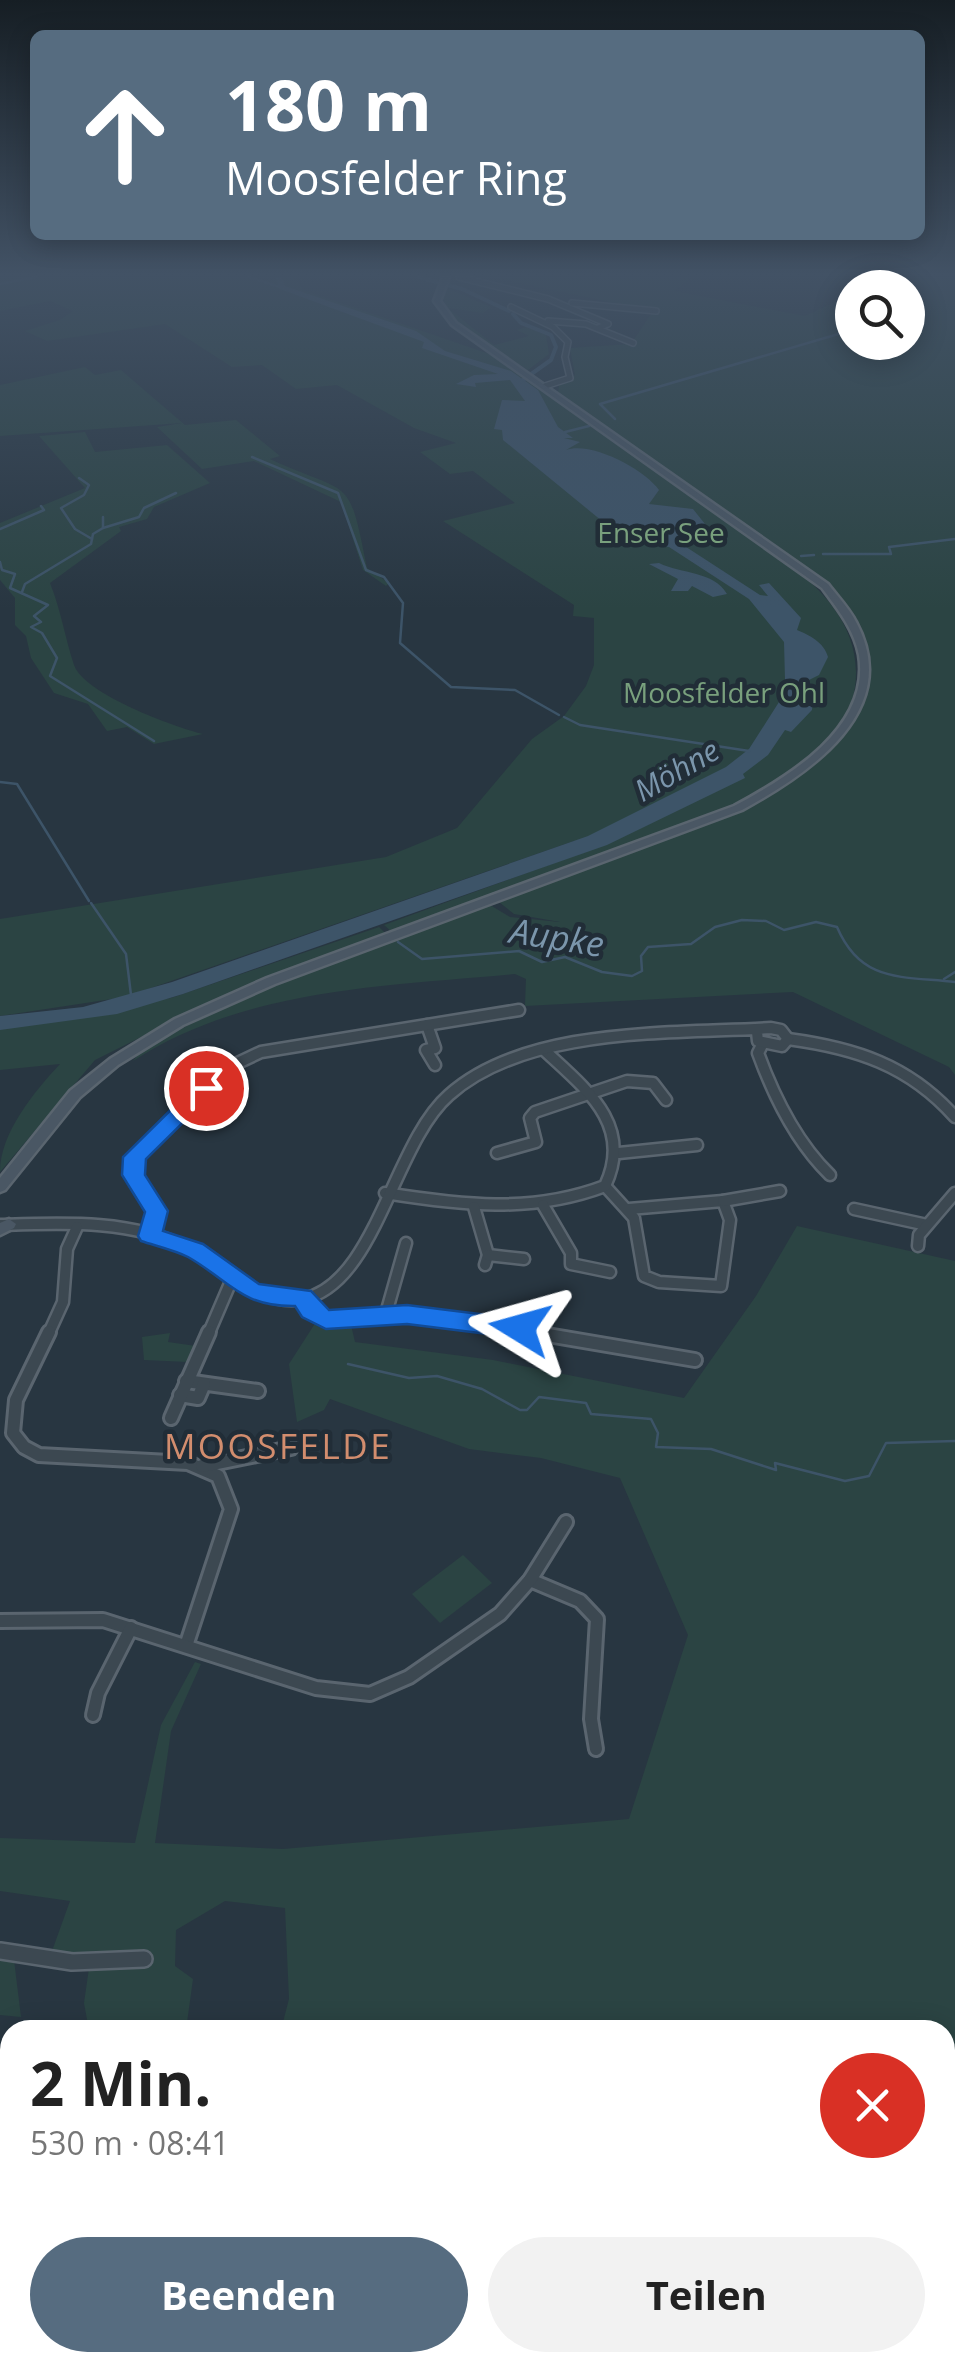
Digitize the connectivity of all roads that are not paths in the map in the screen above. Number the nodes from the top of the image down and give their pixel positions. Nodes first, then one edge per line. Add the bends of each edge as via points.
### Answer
1 (547, 388) edge
2 (520, 1010) dead end
3 (427, 1025) junction
4 (757, 1032) junction
5 (788, 1039) junction
6 (762, 1044) junction
7 (544, 1050) junction
8 (435, 1065) dead end
9 (589, 1095) junction
10 (666, 1100) dead end
11 (955, 1118) edge
12 (696, 1145) dead end
13 (619, 1152) junction
14 (497, 1153) dead end
15 (830, 1175) dead end
16 (605, 1186) junction
17 (0, 1188) edge
18 (385, 1192) junction
19 (780, 1192) dead end
20 (955, 1193) edge
21 (724, 1201) junction
22 (543, 1205) junction
23 (474, 1207) junction
24 (854, 1209) dead end
25 (629, 1210) junction
26 (927, 1225) junction
27 (3, 1226) edge
28 (77, 1227) junction
29 (150, 1236) junction
30 (406, 1242) dead end
31 (918, 1246) dead end
32 (524, 1259) dead end
33 (610, 1272) dead end
34 (232, 1279) junction
35 (302, 1297) junction
36 (385, 1317) junction
37 (695, 1360) dead end
38 (186, 1381) junction
39 (204, 1384) junction
40 (258, 1391) dead end
41 (180, 1394) junction
42 (170, 1418) dead end
43 (292, 1448) dead end
44 (202, 1466) junction
45 (566, 1522) dead end
46 (530, 1580) junction
47 (0, 1622) edge
48 (131, 1628) junction
49 (186, 1646) junction
50 (94, 1715) dead end
51 (596, 1749) dead end
52 (0, 1951) edge
53 (144, 1959) dead end

1 - 17 main road via 786,555 835,597 859,634 866,666 850,722 802,772 738,808 271,981 161,1032 76,1094
2 - 3 street
3 - 8 street via 435,1048 426,1050
3 - 29 street via 235,1062 134,1157 133,1175 157,1211
4 - 5 street via 774,1028
4 - 6 street
4 - 7 street
5 - 6 street via 778,1047
5 - 11 street via 898,1066 930,1088
6 - 15 street via 758,1054 770,1080 815,1163
7 - 9 street
7 - 18 street via 490,1070 435,1106
9 - 10 street via 641,1080 657,1086
9 - 13 street
9 - 14 street via 531,1114 536,1142
12 - 13 street
13 - 16 street
16 - 22 street
16 - 25 street
18 - 23 street
18 - 35 street via 344,1275
19 - 21 street
20 - 26 street
21 - 25 street
21 - 25 street via 730,1220 721,1286 714,1288 644,1276 639,1228
22 - 23 street
22 - 33 street via 572,1264
23 - 32 street via 487,1260
24 - 26 street
26 - 31 street
27 - 28 street
28 - 29 street
28 - 44 street via 63,1258 62,1306 12,1411 17,1440 39,1454
29 - 34 street via 195,1250
30 - 36 street
34 - 35 street via 261,1295
34 - 38 street
35 - 36 street via 326,1320
36 - 37 street via 465,1320
38 - 39 street
38 - 41 street
39 - 40 street
39 - 41 street via 198,1398
41 - 42 street
43 - 44 street
44 - 49 street via 223,1483 231,1509
45 - 46 street
46 - 49 street via 467,1640 370,1694 316,1688
46 - 51 street via 580,1601 597,1619 591,1719
47 - 48 street via 70,1617
48 - 49 street
48 - 50 street
52 - 53 street via 78,1964

